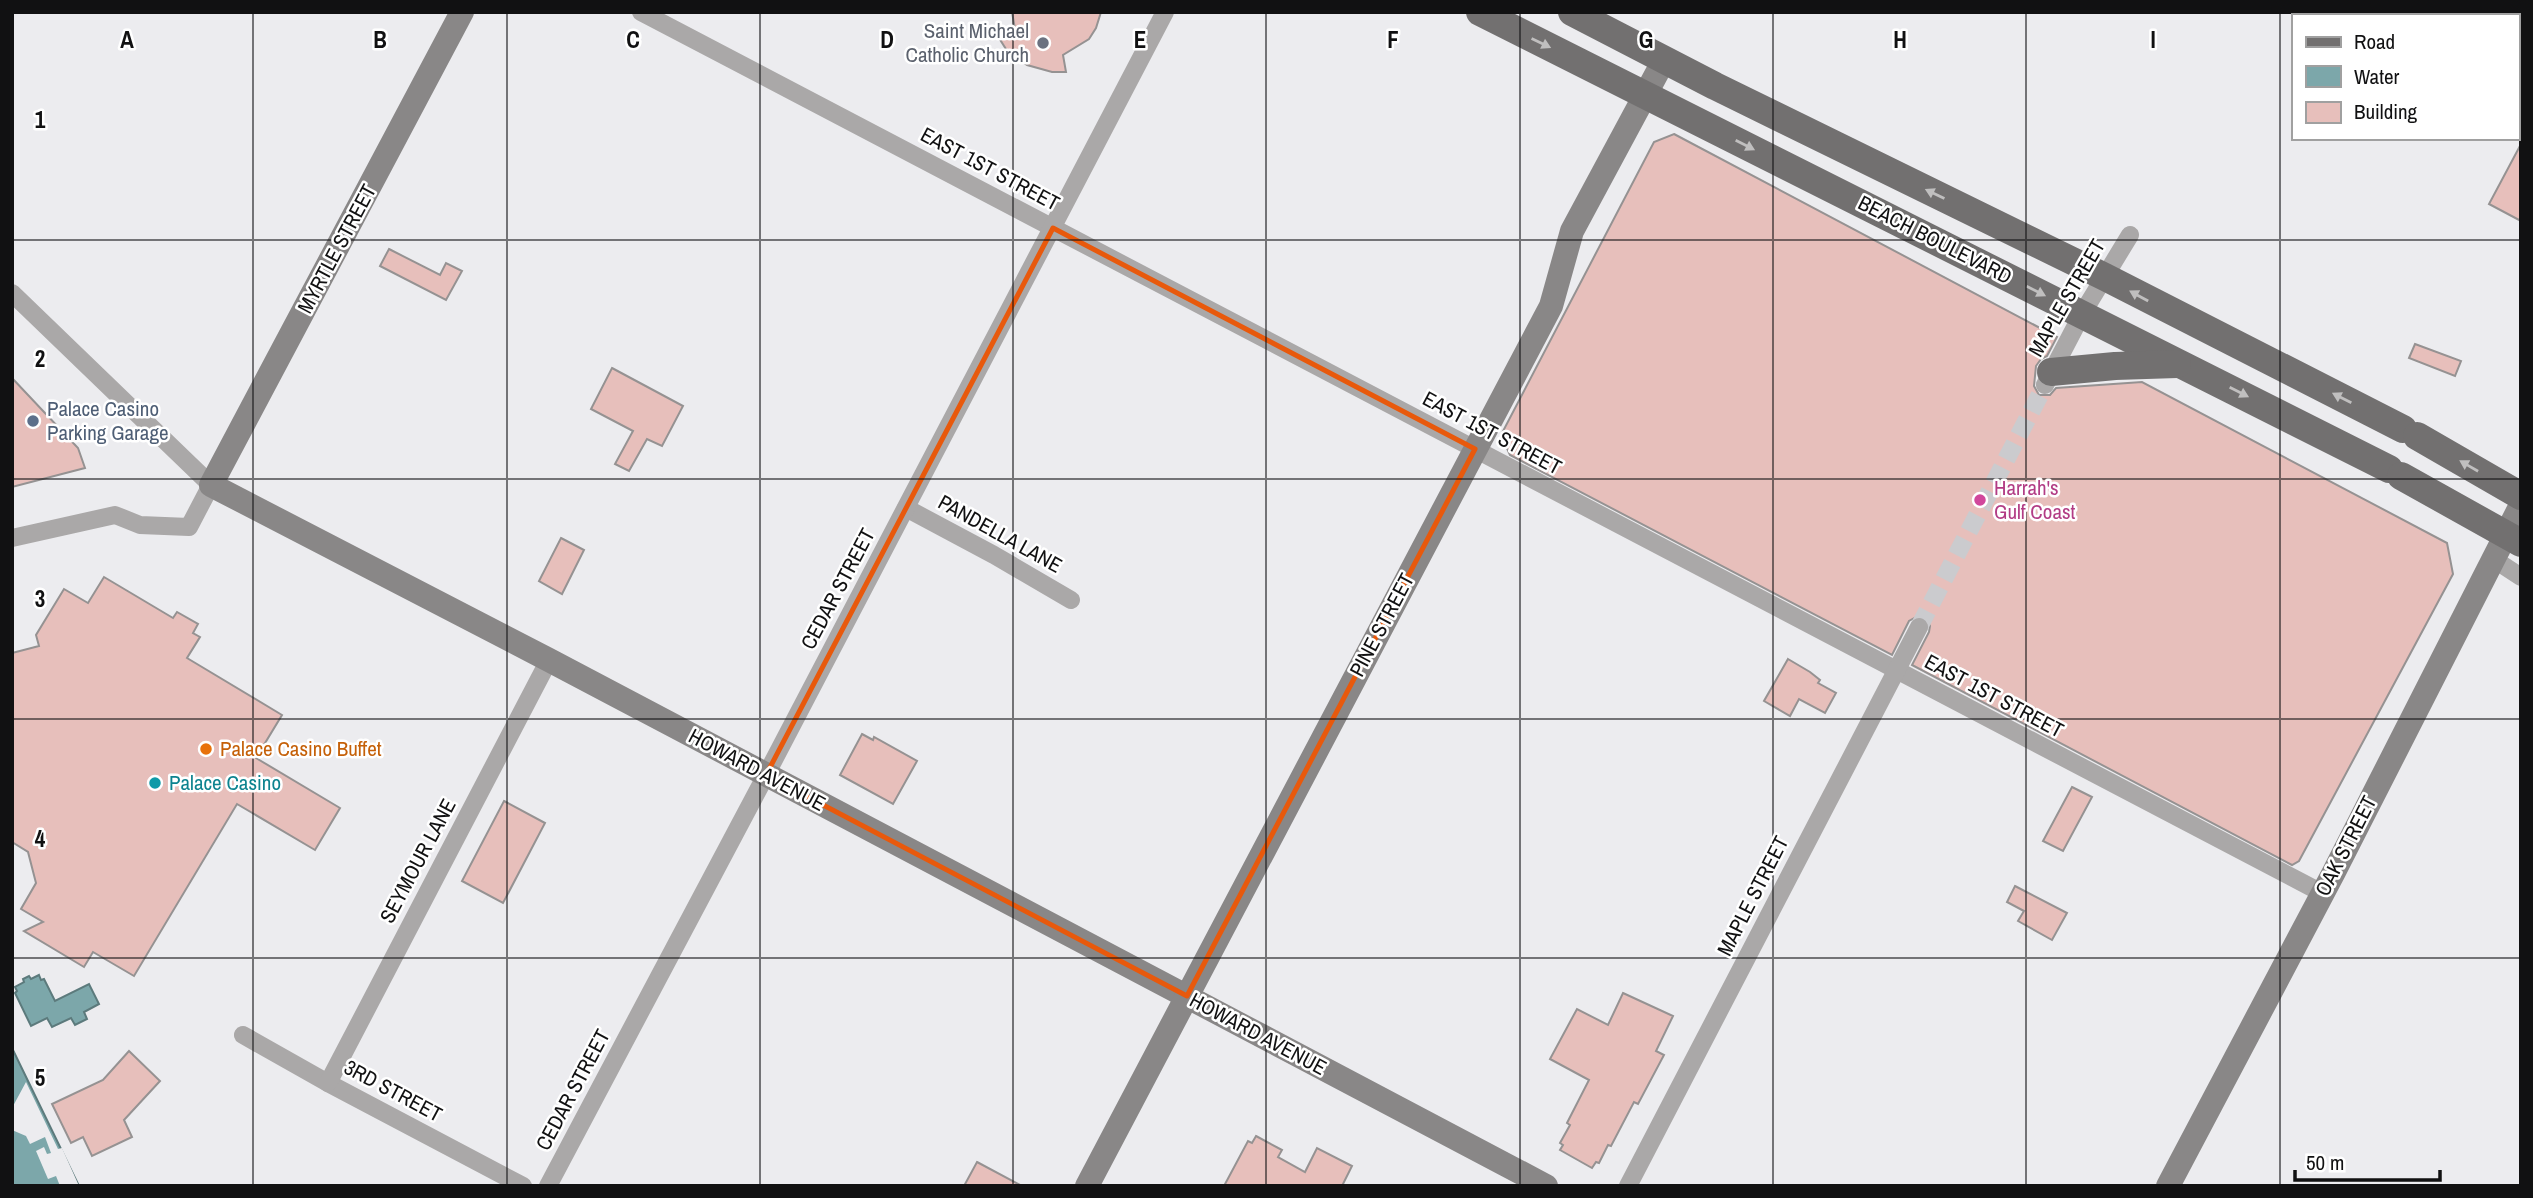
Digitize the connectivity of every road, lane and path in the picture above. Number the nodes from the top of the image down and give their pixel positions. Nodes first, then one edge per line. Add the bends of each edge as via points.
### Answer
1 (462, 12) edge
2 (641, 12) edge
3 (1165, 12) edge
4 (1480, 12) edge
5 (1572, 12) edge
6 (1664, 60) junction
7 (1645, 94) junction
8 (1053, 228) junction
9 (2130, 235) dead end
10 (2105, 277) junction
11 (12, 293) edge
12 (2082, 314) junction
13 (2182, 363) junction
14 (2048, 378) joint
15 (1475, 449) junction
16 (211, 485) junction
17 (2521, 496) edge
18 (2521, 505) edge
19 (906, 508) junction
20 (12, 538) edge
21 (2506, 545) edge
22 (2521, 577) edge
23 (1071, 600) dead end
24 (1919, 627) tunnel mouth
25 (549, 660) junction
26 (1896, 670) junction
27 (766, 775) junction
28 (2322, 893) junction
29 (1187, 996) junction
30 (243, 1035) dead end
31 (328, 1083) junction
32 (523, 1186) edge
33 (548, 1186) edge
34 (1087, 1186) edge
35 (1546, 1186) edge
36 (1628, 1186) edge
37 (2168, 1186) edge

1 - 16 main road, MYRTLE STREET
2 - 8 street, EAST 1ST STREET
3 - 8 street, CEDAR STREET
4 -> 7 main road, BEACH BOULEVARD
5 - 6 main road, BEACH BOULEVARD
6 - 7 main road, PINE STREET
10 -> 6 main road, BEACH BOULEVARD
7 -> 12 main road, BEACH BOULEVARD
7 - 15 main road, PINE STREET via 1572,231 1551,306
8 - 15 street, EAST 1ST STREET
8 - 19 street, CEDAR STREET
9 - 10 street, MAPLE STREET
10 - 12 street, MAPLE STREET
17 -> 10 main road, BEACH BOULEVARD via 2410,432
11 - 16 street, HOWARD AVENUE
12 - 13 main road, BEACH BOULEVARD
12 - 14 street, MAPLE STREET
13 - 14 main road via 2115,366
13 -> 21 main road, BEACH BOULEVARD via 2395,473
15 - 26 street, EAST 1ST STREET
15 - 29 main road, PINE STREET
16 - 20 street via 189,527 140,525 115,515
16 - 25 main road, HOWARD AVENUE
18 - 21 main road, OAK STREET
19 - 23 street, PANDELLA LANE
19 - 27 street, CEDAR STREET
21 - 22 street
21 - 28 main road, OAK STREET
24 - 26 street, MAPLE STREET
25 - 27 main road, HOWARD AVENUE
25 - 31 street, SEYMOUR LANE
26 - 28 street, EAST 1ST STREET
26 - 36 street, MAPLE STREET
27 - 29 main road, HOWARD AVENUE
27 - 33 street, CEDAR STREET
28 - 37 main road, OAK STREET
29 - 34 main road, PINE STREET
29 - 35 main road, HOWARD AVENUE
30 - 31 street, 3RD STREET
31 - 32 street, 3RD STREET

